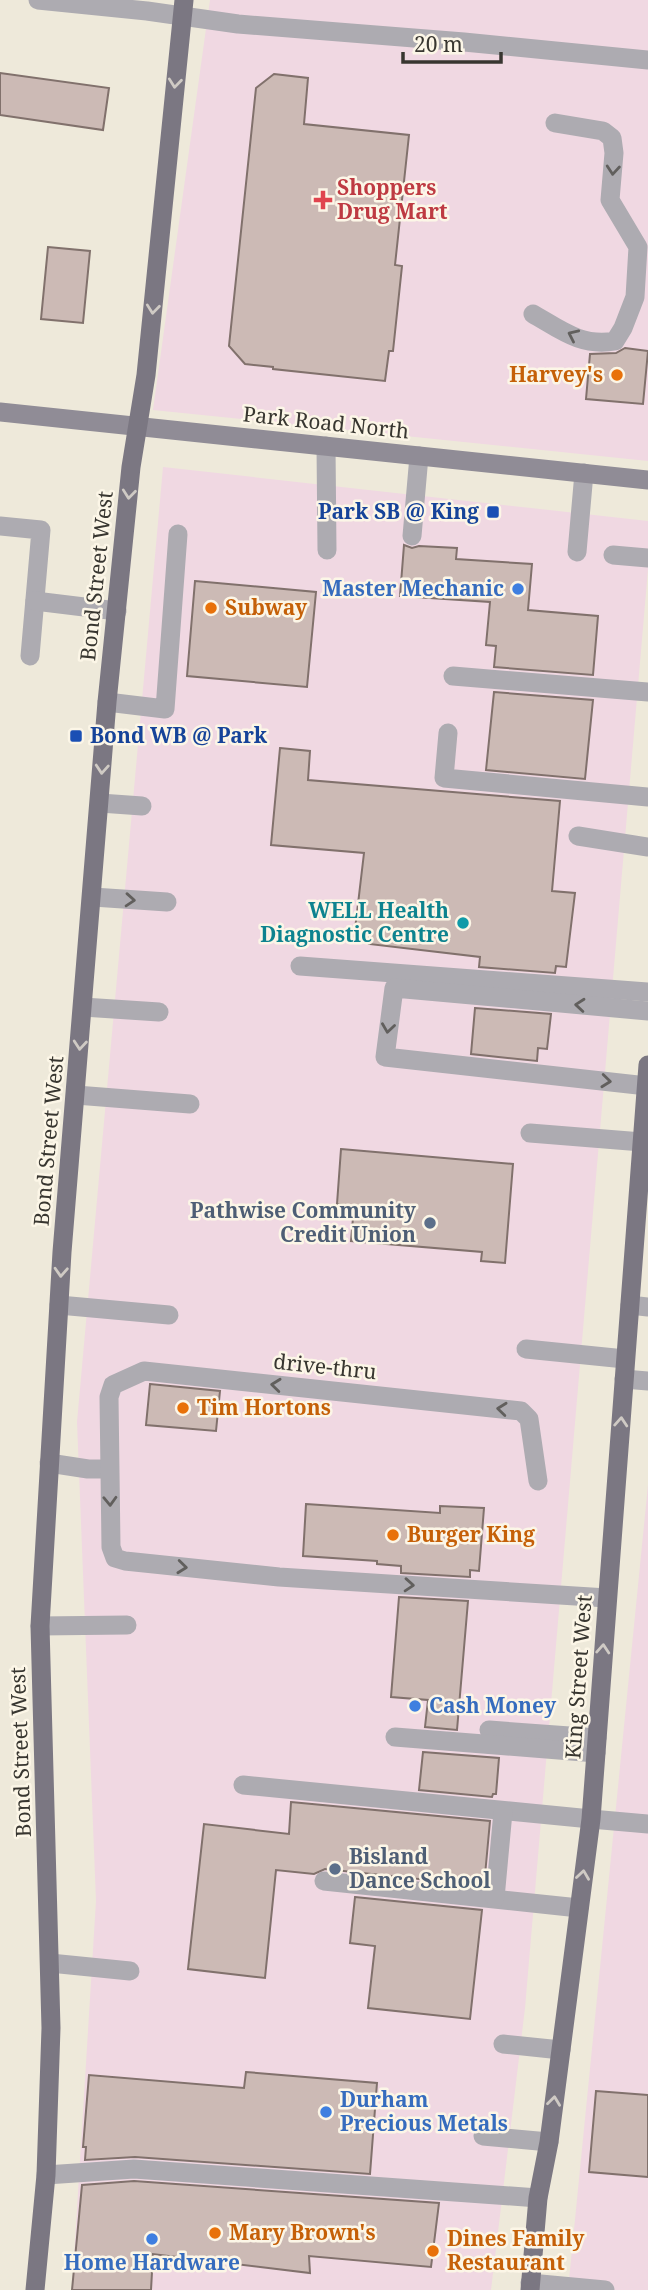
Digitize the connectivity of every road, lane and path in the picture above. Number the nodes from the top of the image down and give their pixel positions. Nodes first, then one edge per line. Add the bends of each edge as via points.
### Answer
1 (38, 0) edge
2 (183, 7) edge
3 (648, 60) edge
4 (555, 123) dead end
5 (533, 314) dead end
6 (0, 412) edge
7 (138, 427) junction
8 (326, 446) junction
9 (419, 456) junction
10 (584, 473) junction
11 (648, 480) edge
12 (0, 527) edge
13 (178, 534) dead end
14 (412, 536) dead end
15 (327, 550) dead end
16 (577, 552) dead end
17 (613, 555) dead end
18 (648, 558) edge
19 (35, 601) junction
20 (117, 611) junction
21 (30, 656) dead end
22 (453, 676) dead end
23 (648, 692) edge
24 (107, 702) junction
25 (448, 733) dead end
26 (648, 797) edge
27 (100, 803) junction
28 (142, 806) dead end
29 (578, 836) dead end
30 (648, 846) edge
31 (93, 897) junction
32 (167, 902) dead end
33 (300, 966) dead end
34 (648, 992) edge
35 (83, 1007) junction
36 (648, 1011) edge
37 (159, 1012) dead end
38 (648, 1065) edge
39 (647, 1086) edge
40 (76, 1095) junction
41 (190, 1104) dead end
42 (530, 1133) dead end
43 (642, 1142) junction
44 (643, 1200) edge
45 (60, 1305) junction
46 (639, 1306) edge
47 (169, 1315) dead end
48 (526, 1349) dead end
49 (625, 1359) junction
50 (624, 1379) junction
51 (648, 1381) edge
52 (49, 1463) junction
53 (109, 1469) junction
54 (538, 1481) dead end
55 (607, 1598) junction
56 (127, 1625) dead end
57 (40, 1626) junction
58 (489, 1730) dead end
59 (395, 1737) dead end
60 (596, 1746) junction
61 (243, 1785) dead end
62 (503, 1812) junction
63 (591, 1819) junction
64 (648, 1824) edge
65 (324, 1881) dead end
66 (495, 1898) junction
67 (579, 1908) junction
68 (50, 1963) junction
69 (130, 1971) dead end
70 (503, 2044) dead end
71 (561, 2050) junction
72 (483, 2136) dead end
73 (549, 2142) junction
74 (46, 2175) junction
75 (538, 2198) junction
76 (530, 2286) edge
77 (36, 2290) edge
78 (605, 2290) edge

1 - 2 street
2 - 3 street via 238,24
2 -> 7 main road, Bond Street West
4 -> 5 street via 603,131 612,138 610,200 638,247 635,297 615,341 606,343 578,339
6 - 7 main road, Park Road North
7 - 8 main road, Park Road North
7 -> 20 main road, Bond Street West
8 - 9 main road, Park Road North
8 - 15 street
9 - 10 main road, Park Road North
9 - 14 street
10 - 11 main road, Park Road North
10 - 16 street
12 - 19 street via 41,530
13 - 24 street via 165,709
17 - 18 street
19 - 20 street
19 - 21 street
20 - 24 main road, Bond Street West
22 - 23 street
24 -> 27 main road, Bond Street West
25 - 26 street via 444,778
27 - 28 street
27 - 31 main road, Bond Street West
29 - 30 street
31 -> 32 street
31 - 35 main road, Bond Street West
33 - 34 street
35 - 37 street
35 -> 40 main road, Bond Street West
36 -> 39 street via 394,988 384,1057
38 - 39 main road, King Street West
39 - 43 main road, King Street West
40 - 41 street
40 -> 45 main road, Bond Street West
42 - 43 street
43 - 44 main road, King Street West
44 - 46 main road, King Street West
45 - 47 street
45 - 52 main road, Bond Street West
46 - 49 main road, King Street West
48 - 49 street
49 - 50 main road, King Street West
50 - 51 street
55 -> 50 main road, King Street West
52 - 53 street
52 - 57 main road, Bond Street West
54 -> 53 street, drive-thru via 529,1419 521,1411 144,1371 113,1385
53 -> 55 street via 111,1547 115,1558 125,1561 279,1577
60 -> 55 main road, King Street West
56 - 57 street
57 - 68 main road, Bond Street West
58 - 60 street
59 - 60 street
60 - 63 main road, King Street West
61 - 62 street
62 - 63 street
62 - 66 street
63 - 64 street
67 -> 63 main road, King Street West
65 - 66 street
66 - 67 street
67 - 71 main road, King Street West
68 - 69 street
68 - 74 main road, Bond Street West
70 - 71 street
73 -> 71 main road, King Street West
72 - 73 street
73 - 75 main road, King Street West
74 - 75 street via 134,2169
74 - 77 main road, Bond Street West
75 - 76 main road, King Street West
76 - 78 street

